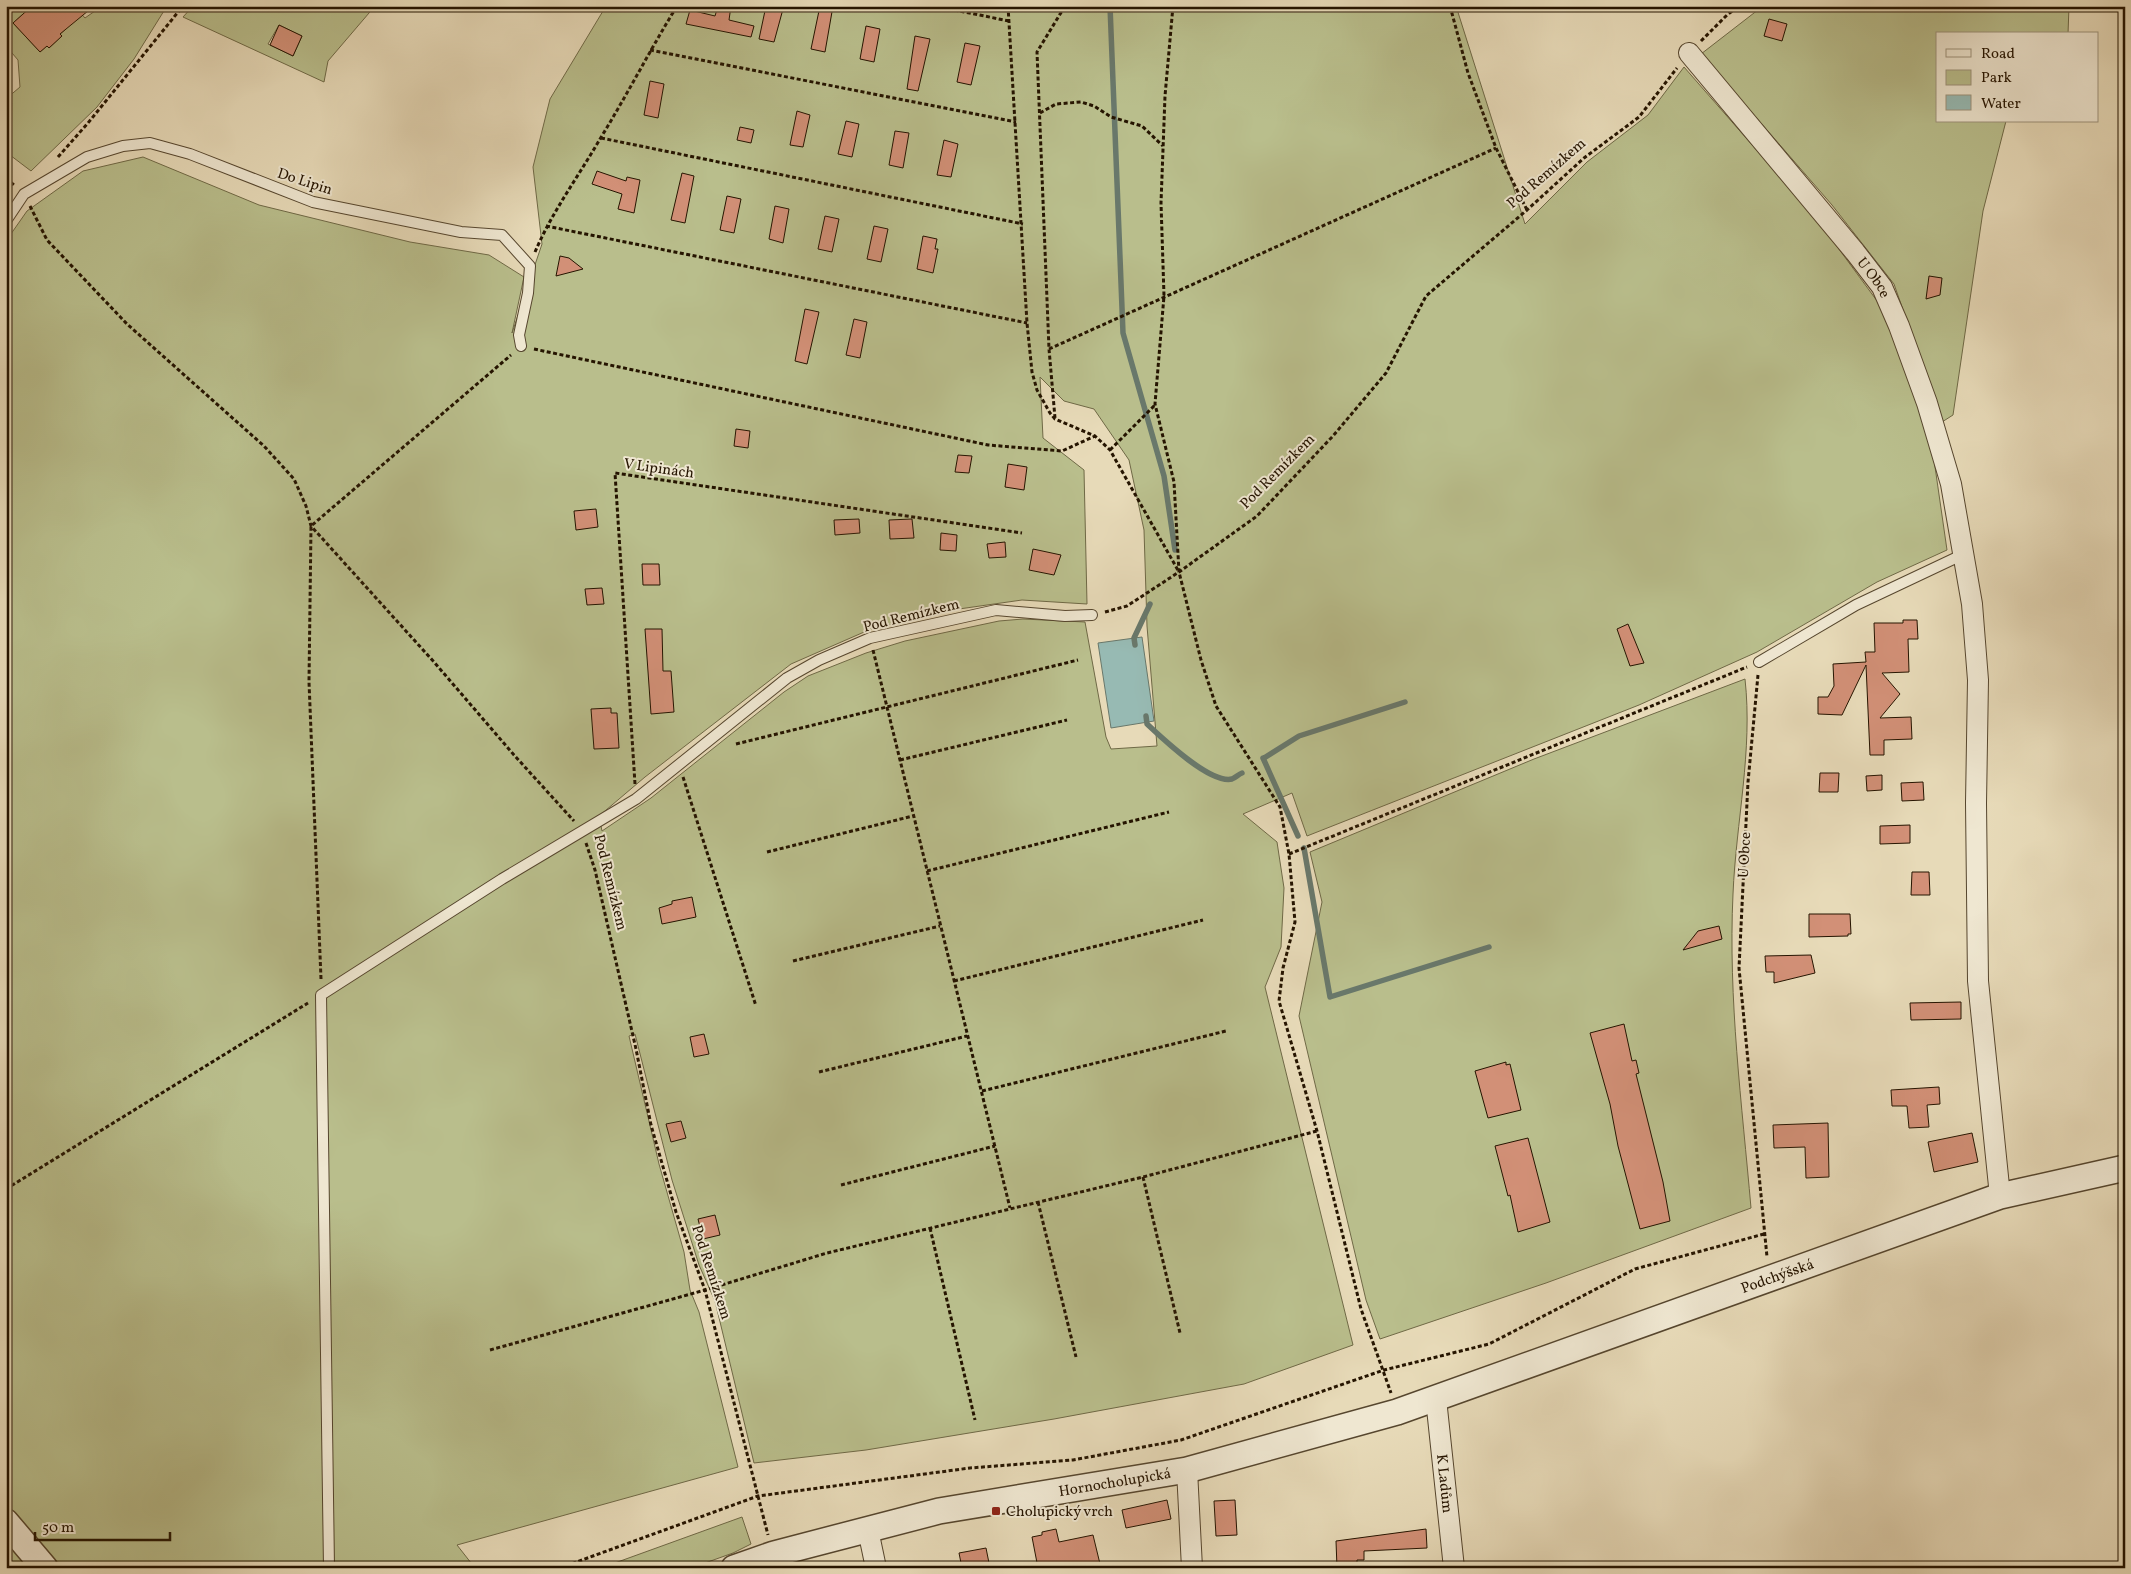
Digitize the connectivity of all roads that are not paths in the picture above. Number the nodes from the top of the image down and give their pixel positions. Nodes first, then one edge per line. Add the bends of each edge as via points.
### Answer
1 (1689, 53) road end
2 (6, 222) edge
3 (521, 346) road end
4 (1964, 554) junction
5 (1092, 615) road end
6 (1759, 662) road end
7 (2125, 1168) edge
8 (2000, 1196) junction
9 (1436, 1400) junction
10 (1187, 1470) junction
11 (6, 1522) edge
12 (868, 1530) junction
13 (45, 1568) edge
14 (329, 1568) edge
15 (734, 1568) edge
16 (876, 1568) edge
17 (1192, 1568) edge
18 (1454, 1568) edge

1 - 4 street, U Obce via 1882,288 1927,403 1951,484
2 - 3 lane, Do Lipin via 24,194 87,157 124,146 150,144 190,154 313,202 461,232 502,235 530,266 519,335
4 - 6 lane via 1856,605
4 - 8 street, U Obce via 1978,680 1978,981
5 - 14 lane, Pod Remízkem via 996,610 870,638 819,660 787,678 636,799 502,879 322,995
7 - 8 street, Podchýšská
8 - 9 street, Podchýšská
9 - 10 street, Hornocholupická
9 - 18 street, K Ladům
10 - 12 street, Hornocholupická via 939,1511
10 - 17 street
11 - 13 street
12 - 15 street, Hornocholupická via 774,1554
12 - 16 street

